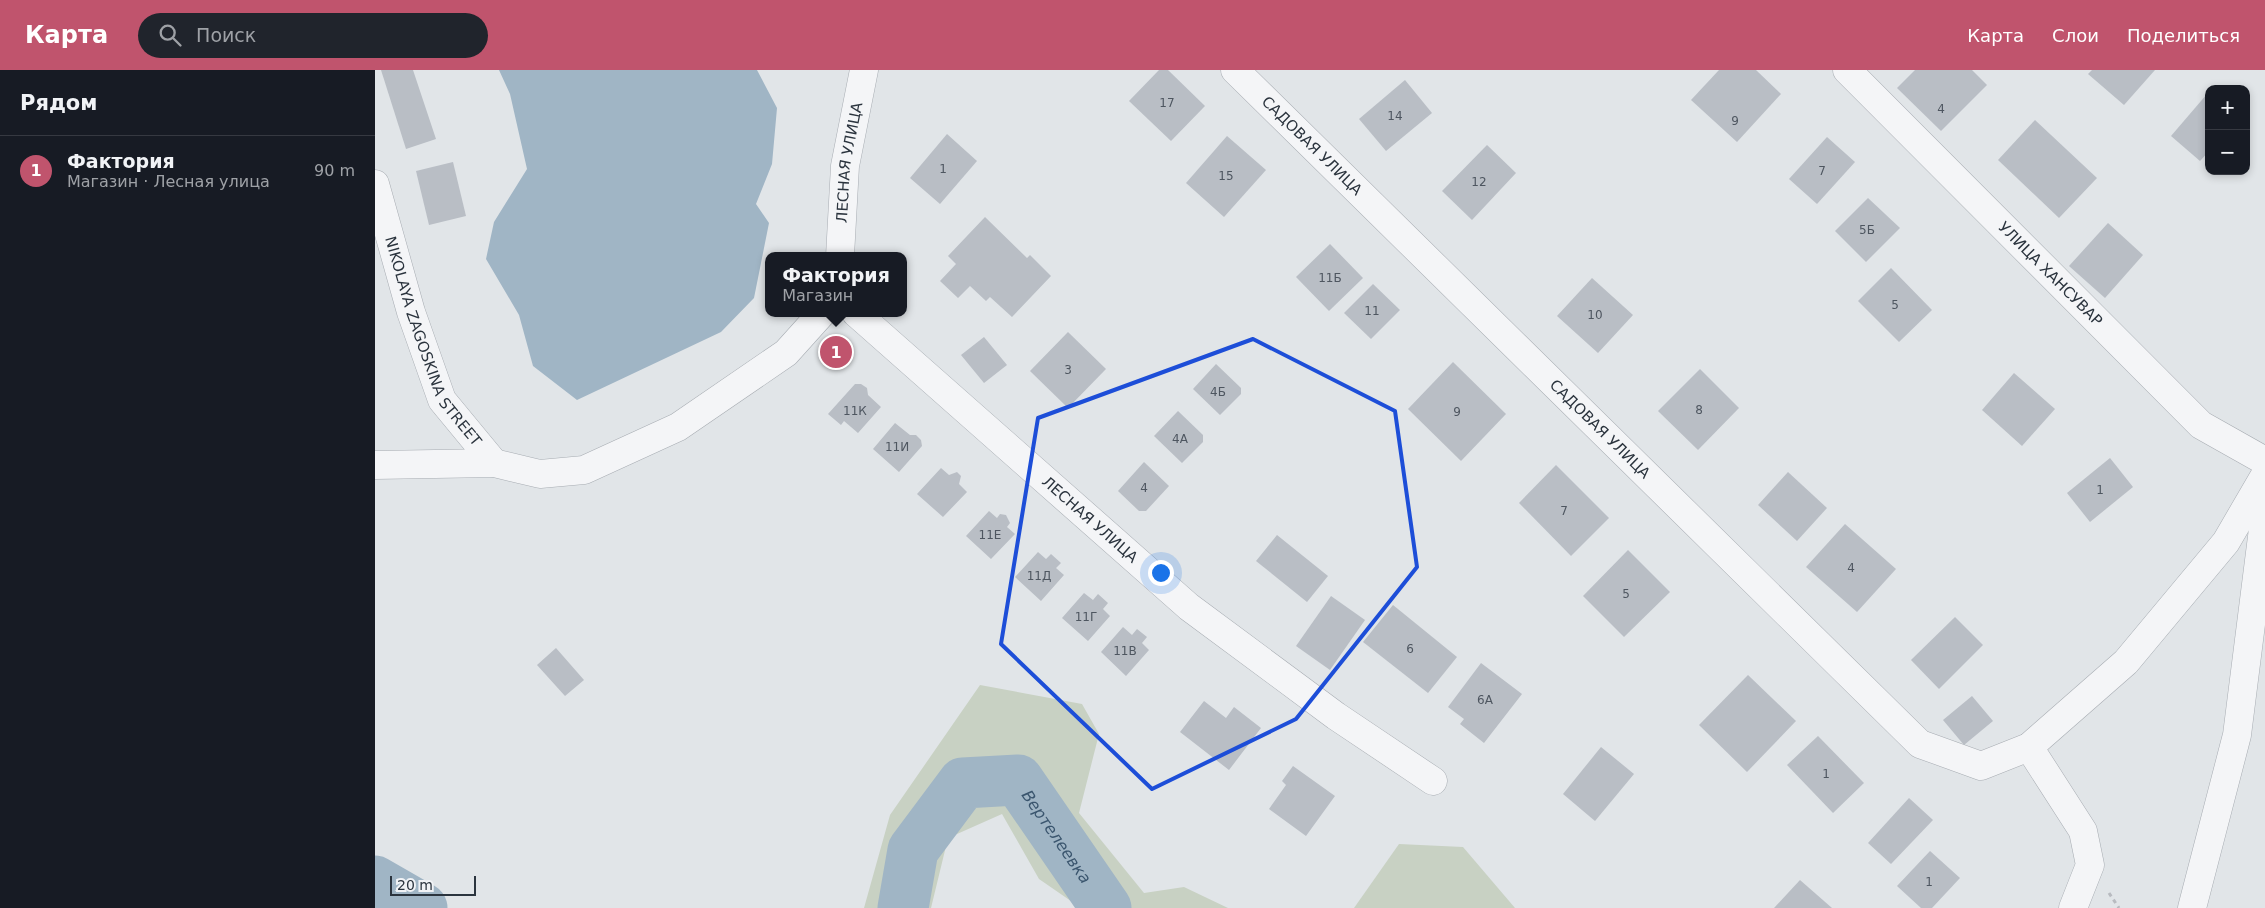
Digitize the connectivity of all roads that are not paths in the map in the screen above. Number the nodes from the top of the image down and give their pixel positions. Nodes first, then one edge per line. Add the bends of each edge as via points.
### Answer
1 (864, 70) edge
2 (1235, 70) edge
3 (1847, 70) edge
4 (375, 184) edge
5 (840, 252) edge
6 (818, 317) edge
7 (861, 317) edge
8 (2265, 461) edge
9 (494, 463) junction
10 (375, 465) edge
11 (2265, 475) edge
12 (2265, 513) edge
13 (2029, 748) junction
14 (1433, 781) dead end
15 (2073, 908) edge
16 (2192, 908) edge

1 - 5 street, ЛЕСНАЯ УЛИЦА via 845,166
2 - 13 street, САДОВАЯ УЛИЦА via 1921,744 1981,766
3 - 8 street, УЛИЦА ХАНСУВАР via 2201,425
4 - 9 street, NIKOLAYA ZAGOSKINA STREET via 411,312 443,400
6 - 9 street via 786,353 678,427 584,470 540,474
7 - 14 street, ЛЕСНАЯ УЛИЦА via 1189,608 1336,716
9 - 10 street
11 - 13 street via 2226,542 2126,662
12 - 16 street via 2237,735
13 - 15 street via 2083,831 2090,865

